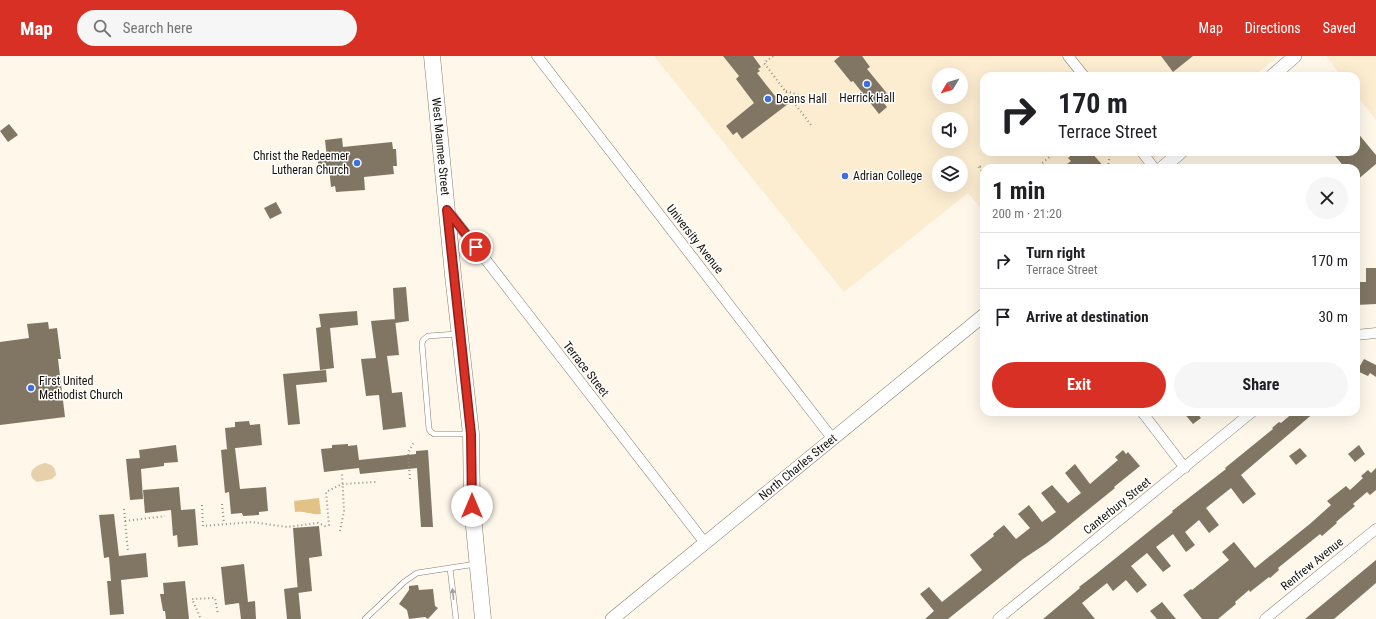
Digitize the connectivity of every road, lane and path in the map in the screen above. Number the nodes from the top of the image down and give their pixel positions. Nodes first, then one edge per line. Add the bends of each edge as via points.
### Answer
1 (432, 56) edge
2 (538, 56) edge
3 (773, 56) edge
4 (1068, 56) edge
5 (1296, 56) edge
6 (1081, 72) edge
7 (1277, 72) edge
8 (785, 91) junction
9 (821, 102) dead end
10 (811, 125) dead end
11 (1051, 156) edge
12 (1176, 156) edge
13 (1041, 164) edge
14 (1167, 164) edge
15 (447, 210) junction
16 (980, 318) edge
17 (1372, 333) edge
18 (460, 334) junction
19 (1360, 334) edge
20 (1145, 416) edge
21 (1247, 416) edge
22 (471, 434) junction
23 (832, 438) junction
24 (414, 442) dead end
25 (1185, 468) junction
26 (342, 473) dead end
27 (410, 479) dead end
28 (376, 482) dead end
29 (342, 484) junction
30 (222, 504) dead end
31 (202, 505) dead end
32 (124, 509) dead end
33 (165, 516) dead end
34 (125, 521) junction
35 (224, 525) junction
36 (1376, 529) edge
37 (340, 531) dead end
38 (705, 543) junction
39 (128, 552) dead end
40 (478, 564) junction
41 (450, 568) junction
42 (218, 615) dead end
43 (200, 617) dead end
44 (365, 619) edge
45 (456, 619) edge
46 (483, 619) edge
47 (612, 619) edge
48 (998, 619) edge
49 (1265, 619) edge

1 - 15 main road, West Maumee Street
2 - 23 street, University Avenue
3 - 8 path via 764,63
4 - 6 street
5 - 7 street
8 - 9 path
8 - 10 path
11 - 13 path
12 - 14 street
15 - 18 main road, West Maumee Street
15 - 38 street, Terrace Street
16 - 23 street, North Charles Street
17 - 19 street
18 - 22 main road, West Maumee Street
18 - 22 lane via 428,336 423,340 429,429 434,434
20 - 25 street
21 - 25 street, Canterbury Street
22 - 40 main road, West Maumee Street via 472,506
23 - 38 street, North Charles Street
24 - 27 path via 408,453
25 - 48 street, Canterbury Street
26 - 29 path
28 - 29 path
29 - 35 path via 326,492 329,526 318,523 287,527 252,522
29 - 37 path via 344,511
30 - 35 path
31 - 35 path via 203,526
32 - 34 path
33 - 34 path
34 - 39 path
36 - 49 street, Renfrew Avenue
38 - 47 street, North Charles Street
40 - 41 lane
40 - 46 main road, West Maumee Street
41 - 44 lane via 417,573
45 -> 41 lane
42 - 43 path via 215,598 192,599

